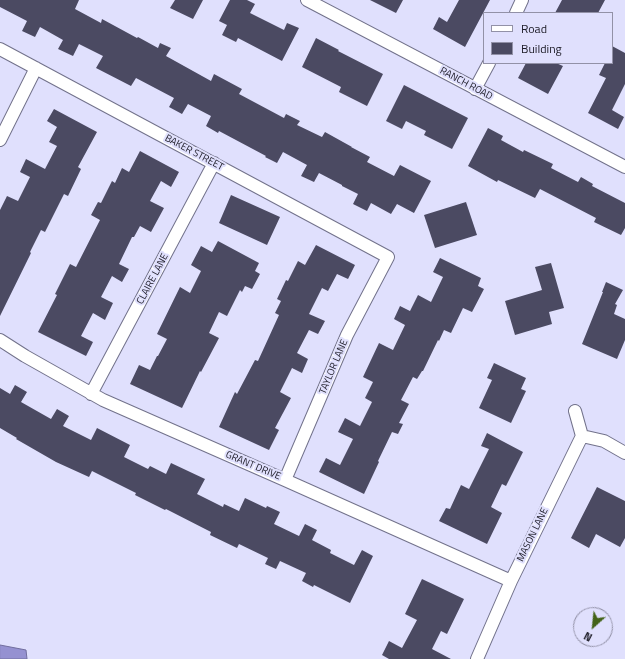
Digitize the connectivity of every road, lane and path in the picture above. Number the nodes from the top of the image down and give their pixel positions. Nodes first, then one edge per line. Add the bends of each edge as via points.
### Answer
1 (307, 0) edge
2 (522, 0) edge
3 (327, 5) edge
4 (516, 12) edge
5 (0, 49) edge
6 (488, 64) edge
7 (36, 68) junction
8 (475, 89) junction
9 (0, 140) edge
10 (214, 163) junction
11 (625, 168) edge
12 (388, 257) joint
13 (0, 340) edge
14 (91, 394) junction
15 (575, 411) dead end
16 (582, 436) junction
17 (625, 453) edge
18 (285, 480) junction
19 (511, 581) junction
20 (477, 659) edge

1 - 3 street, RANCH ROAD
2 - 4 street
3 - 8 street, RANCH ROAD
5 - 7 street, BAKER STREET
6 - 8 street
7 - 9 street
7 - 10 street, BAKER STREET
8 - 11 street, RANCH ROAD
10 - 12 street, BAKER STREET
10 - 14 street, CLAIRE LANE
12 - 18 street, TAYLOR LANE via 347,335
13 - 14 street, GRANT DRIVE
14 - 18 street, GRANT DRIVE
15 - 16 street
16 - 17 street via 604,441
16 - 19 street, MASON LANE
18 - 19 street, GRANT DRIVE
19 - 20 street, MASON LANE

